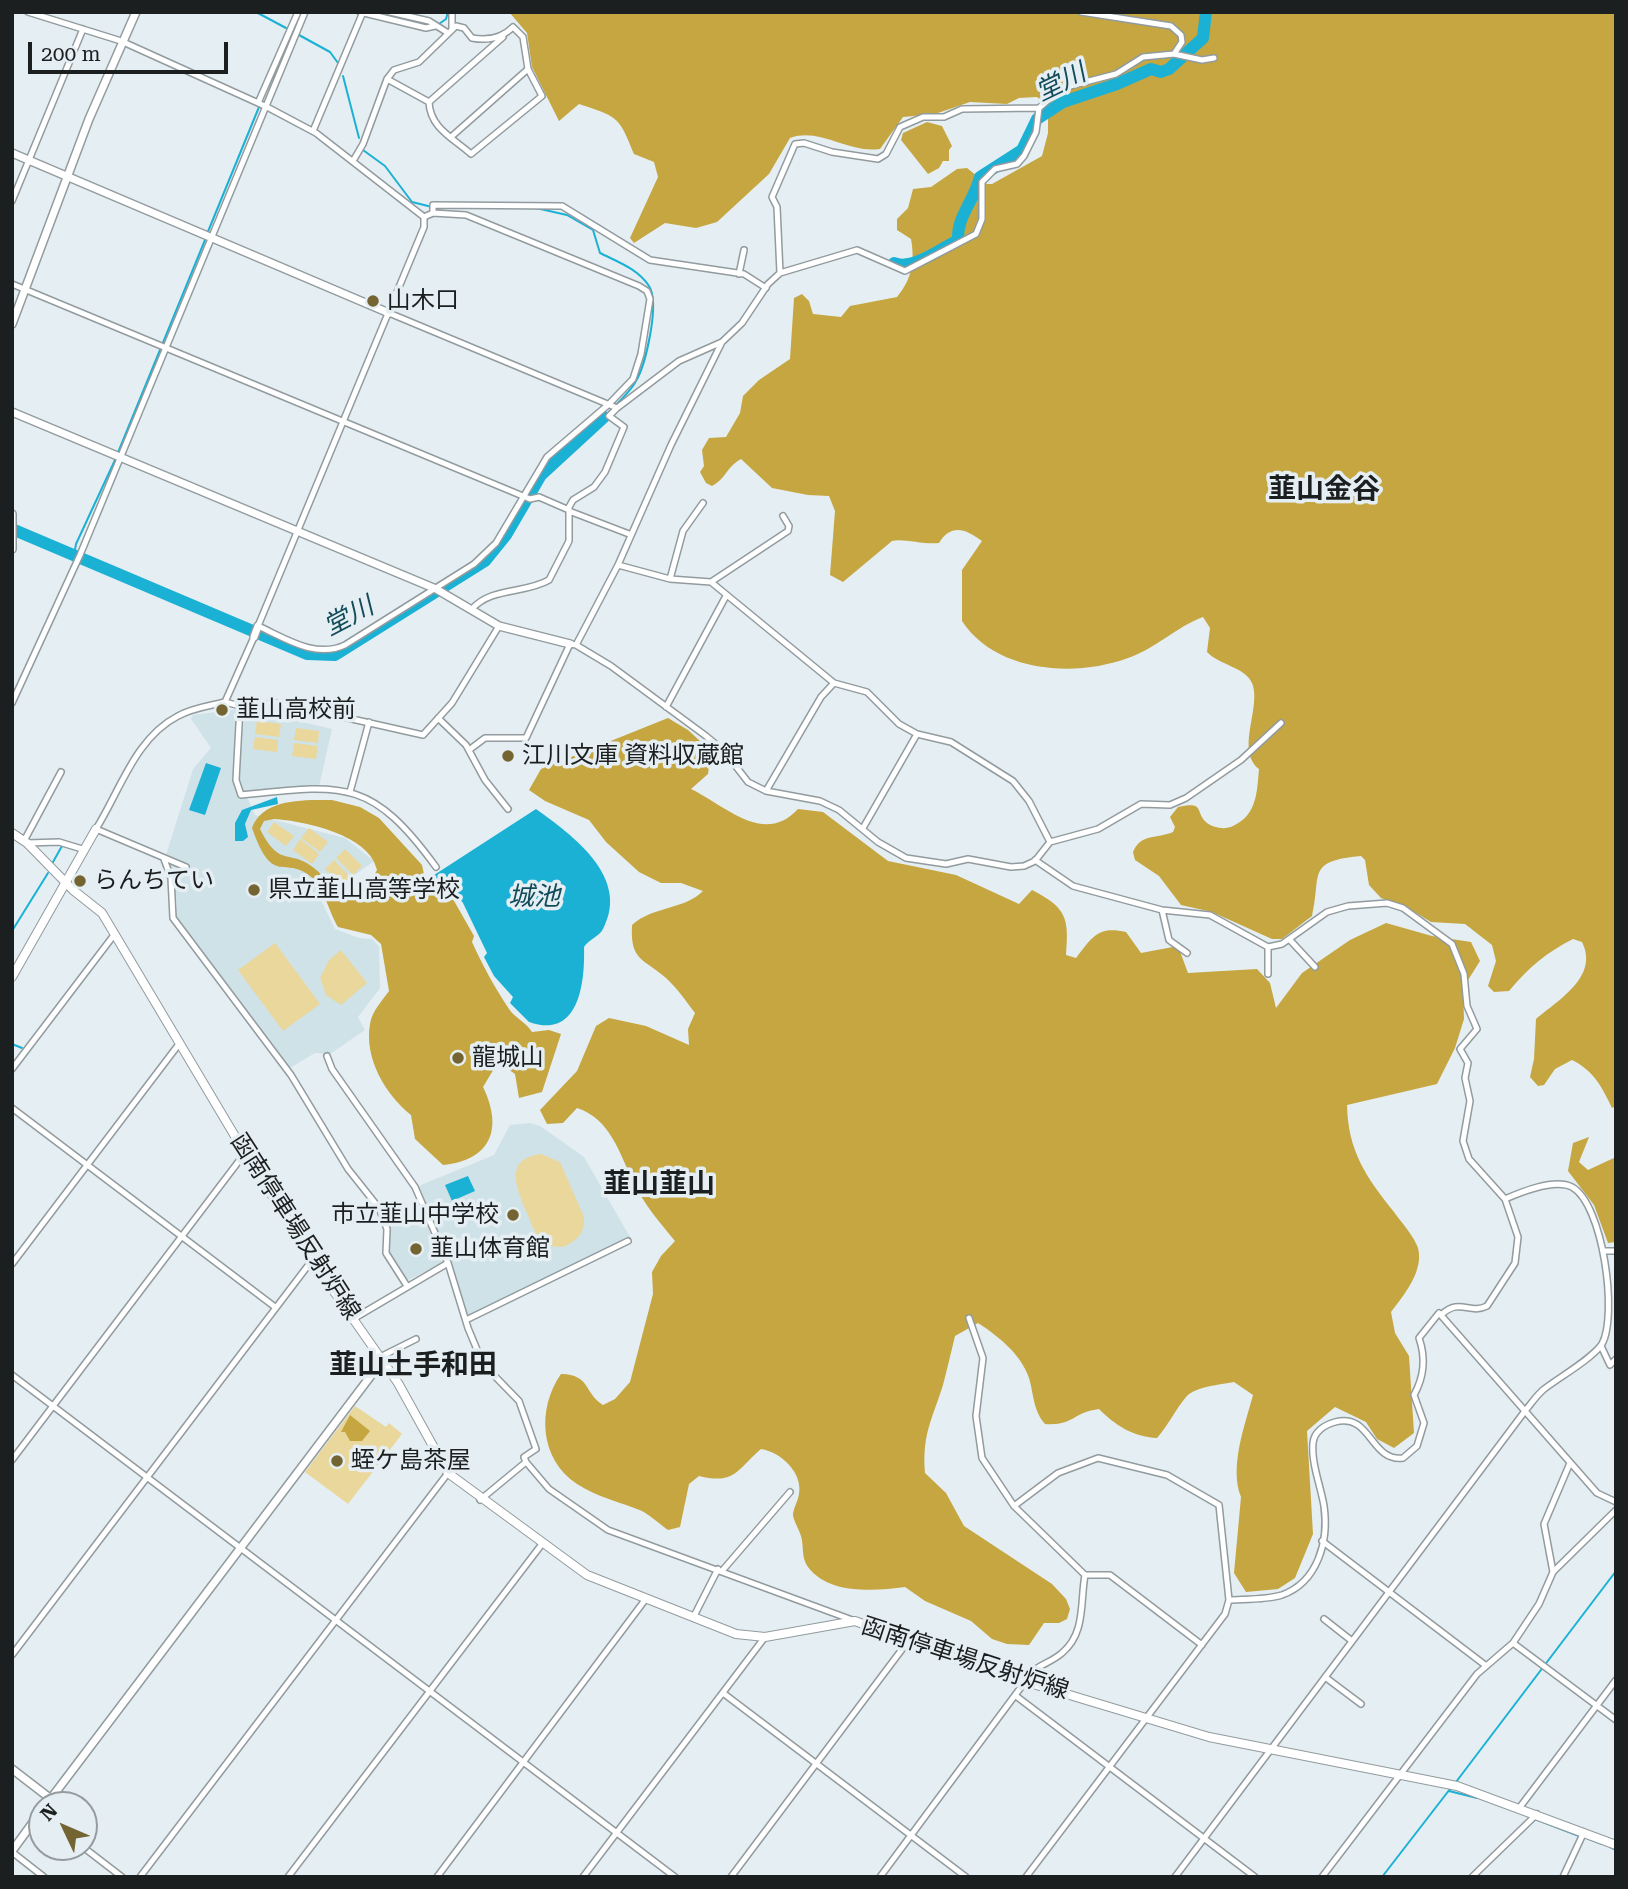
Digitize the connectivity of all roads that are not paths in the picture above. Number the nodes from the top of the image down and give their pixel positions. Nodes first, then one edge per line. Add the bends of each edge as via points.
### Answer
1 (28, 12) edge
2 (136, 12) edge
3 (298, 12) edge
4 (305, 12) edge
5 (390, 12) edge
6 (452, 12) edge
7 (1081, 12) edge
8 (362, 13) edge
9 (435, 26) junction
10 (83, 29) junction
11 (450, 31) junction
12 (504, 36) junction
13 (121, 41) junction
14 (1174, 54) junction
15 (1214, 58) dead end
16 (528, 69) junction
17 (387, 79) junction
18 (429, 102) junction
19 (258, 103) junction
20 (267, 107) junction
21 (1039, 108) junction
22 (313, 131) junction
23 (451, 137) junction
24 (12, 153) edge
25 (30, 160) junction
26 (353, 161) junction
27 (67, 176) junction
28 (12, 201) edge
29 (433, 213) junction
30 (424, 218) junction
31 (212, 238) junction
32 (744, 250) dead end
33 (780, 273) junction
34 (739, 274) junction
35 (12, 284) edge
36 (766, 288) junction
37 (25, 290) junction
38 (389, 313) junction
39 (12, 324) edge
40 (722, 342) junction
41 (167, 348) junction
42 (613, 406) junction
43 (12, 412) edge
44 (343, 422) junction
45 (121, 456) junction
46 (526, 497) junction
47 (703, 503) dead end
48 (569, 510) junction
49 (12, 514) edge
50 (783, 516) dead end
51 (14, 525) edge
52 (298, 529) junction
53 (629, 534) junction
54 (13, 535) edge
55 (12, 548) edge
56 (618, 565) junction
57 (670, 579) junction
58 (712, 582) junction
59 (436, 589) junction
60 (726, 596) junction
61 (472, 609) junction
62 (258, 626) junction
63 (499, 626) junction
64 (254, 636) joint
65 (573, 645) junction
66 (834, 682) junction
67 (14, 695) edge
68 (225, 702) junction
69 (12, 703) edge
70 (240, 706) junction
71 (666, 707) junction
72 (438, 718) junction
73 (369, 722) junction
74 (1281, 723) dead end
75 (917, 734) junction
76 (469, 750) junction
77 (61, 772) dead end
78 (766, 791) junction
79 (350, 792) junction
80 (508, 809) dead end
81 (863, 828) junction
82 (96, 829) junction
83 (12, 833) edge
84 (25, 842) junction
85 (1050, 842) junction
86 (82, 849) junction
87 (164, 859) junction
88 (1035, 860) junction
89 (186, 867) dead end
90 (436, 867) dead end
91 (64, 881) junction
92 (1161, 910) junction
93 (114, 935) junction
94 (1289, 939) junction
95 (1268, 947) junction
96 (1187, 953) dead end
97 (1315, 967) dead end
98 (1268, 974) dead end
99 (12, 977) edge
100 (179, 1044) junction
101 (327, 1055) dead end
102 (12, 1069) edge
103 (12, 1108) edge
104 (245, 1153) junction
105 (88, 1165) junction
106 (1504, 1199) junction
107 (181, 1236) junction
108 (628, 1241) dead end
109 (1604, 1251) junction
110 (1616, 1251) edge
111 (313, 1259) junction
112 (448, 1263) junction
113 (12, 1264) edge
114 (407, 1286) junction
115 (275, 1307) junction
116 (1441, 1315) junction
117 (969, 1318) dead end
118 (353, 1319) junction
119 (466, 1320) junction
120 (416, 1339) dead end
121 (1601, 1346) junction
122 (381, 1359) junction
123 (1616, 1359) edge
124 (12, 1376) edge
125 (53, 1407) junction
126 (1525, 1411) junction
127 (12, 1460) edge
128 (526, 1462) junction
129 (1570, 1464) junction
130 (448, 1473) junction
131 (148, 1477) junction
132 (790, 1492) dead end
133 (480, 1500) junction
134 (1616, 1502) edge
135 (1014, 1506) junction
136 (1616, 1510) edge
137 (1322, 1541) junction
138 (541, 1544) junction
139 (240, 1548) junction
140 (720, 1570) junction
141 (1553, 1572) junction
142 (1085, 1574) junction
143 (1389, 1591) junction
144 (645, 1600) junction
145 (1228, 1600) junction
146 (693, 1618) junction
147 (1324, 1619) dead end
148 (335, 1620) junction
149 (855, 1621) junction
150 (765, 1637) junction
151 (909, 1640) junction
152 (1352, 1641) junction
153 (1513, 1643) junction
154 (1202, 1645) junction
155 (12, 1655) edge
156 (1485, 1665) junction
157 (1325, 1677) junction
158 (1616, 1680) edge
159 (1023, 1681) junction
160 (429, 1691) junction
161 (723, 1693) junction
162 (1016, 1696) junction
163 (1361, 1704) dead end
164 (1597, 1706) junction
165 (1148, 1718) junction
166 (1616, 1720) edge
167 (1271, 1749) junction
168 (523, 1762) junction
169 (816, 1764) junction
170 (1109, 1767) junction
171 (12, 1769) edge
172 (1400, 1775) junction
173 (36, 1791) edge
174 (56, 1791) edge
175 (1520, 1807) junction
176 (1535, 1817) junction
177 (28, 1830) edge
178 (616, 1832) junction
179 (1584, 1832) junction
180 (911, 1835) junction
181 (1204, 1839) junction
182 (1616, 1845) edge
183 (12, 1852) edge
184 (98, 1859) edge
185 (1479, 1870) junction
186 (44, 1877) edge
187 (122, 1877) edge
188 (140, 1877) edge
189 (288, 1877) edge
190 (437, 1877) edge
191 (583, 1877) edge
192 (675, 1877) edge
193 (731, 1877) edge
194 (880, 1877) edge
195 (966, 1877) edge
196 (1026, 1877) edge
197 (1175, 1877) edge
198 (1255, 1877) edge
199 (1322, 1877) edge
200 (1472, 1877) edge
201 (1485, 1877) edge
202 (1563, 1877) edge

1 - 10 street
2 - 13 street
3 - 19 street
4 - 20 street
5 - 9 street
6 - 11 street
7 - 14 street via 1171,26 1182,42
8 - 9 street via 426,28
8 - 22 street
9 - 11 street
10 - 13 street
10 - 25 street
11 - 12 street via 461,27 476,39
11 - 17 street via 419,62 394,70
12 - 16 street via 513,27 523,37
12 - 18 street
13 - 19 street
13 - 27 street
14 - 15 street
14 - 21 street via 1143,57 1116,74 1069,85
16 - 23 street
16 - 23 street via 542,96 471,154
17 - 18 street
17 - 26 street
18 - 23 street via 435,125
19 - 20 street
20 - 22 street
20 - 31 street
21 - 33 street via 1036,132 1024,156 1017,164 995,169 982,182 982,219 976,234 905,271 857,250
21 - 33 street via 962,109 944,117 923,117 900,127 886,154 878,159 795,144 772,197 777,207
22 - 26 street
24 - 25 street
25 - 27 street
25 - 28 street
26 - 30 street
27 - 31 street
27 - 37 street
29 - 30 street
29 - 34 street via 433,205 562,206 650,260
29 - 42 street via 466,215 647,291 649,308 637,370
30 - 38 street
31 - 38 street
31 - 41 street
32 - 34 street
33 - 36 street
34 - 36 street
35 - 37 street
36 - 40 street via 742,323
37 - 39 street
37 - 41 street
38 - 42 street
38 - 44 street
40 - 42 street via 679,361
40 - 53 street
41 - 44 street
41 - 45 street
42 - 46 street via 554,449
42 - 48 street via 609,416 624,427 616,449 598,483 579,494
43 - 45 street
44 - 46 street
44 - 52 street
45 - 52 street
45 - 67 street
46 - 48 street via 539,497
46 - 59 street via 485,555
47 - 57 street via 683,531
48 - 53 street
48 - 61 street via 569,541 549,580 517,593 496,593
49 - 51 street
50 - 58 street via 788,531
51 - 54 street
52 - 59 street
52 - 62 street
53 - 56 street
54 - 55 street
56 - 57 street
56 - 65 street
57 - 58 street
58 - 60 street
59 - 61 street
59 - 62 street via 335,650 306,648
60 - 66 street
60 - 71 street
61 - 63 street
62 - 64 street
63 - 65 street
63 - 72 street
64 - 68 street
65 - 71 street via 611,666
65 - 76 street via 526,738 485,738
66 - 75 street via 867,692 899,724
66 - 78 street
67 - 69 street
68 - 70 street
68 - 82 street via 190,711 165,724 131,763
70 - 73 street via 281,703
70 - 79 street via 236,780 241,795 299,789
71 - 78 street via 724,751 748,782
72 - 73 street via 423,735
72 - 76 street
73 - 79 street
74 - 85 street via 1241,760 1186,798 1170,806 1141,804 1098,829
75 - 81 street
75 - 85 street via 951,742 1013,782 1029,801
76 - 80 street
77 - 84 street
78 - 81 street via 820,801
79 - 90 street via 388,812 418,839
81 - 88 street via 878,842 914,860 946,864 968,859 1011,867
82 - 86 main road
82 - 87 street
83 - 84 main road, 函南停車場反射炉線
84 - 86 street via 59,842
84 - 91 main road, 函南停車場反射炉線
85 - 88 street
86 - 91 main road
87 - 89 street
87 - 114 street via 171,878 173,918 291,1075 348,1169 379,1208 387,1228 386,1253
88 - 92 street via 1073,886
91 - 93 main road, 函南停車場反射炉線 via 102,913
91 - 99 main road
92 - 95 street via 1210,915
92 - 96 street via 1169,940
93 - 100 main road, 函南停車場反射炉線
93 - 102 street
94 - 95 street
94 - 97 street
94 - 106 street via 1327,912 1387,903 1412,913 1452,944 1477,1029 1460,1049 1468,1063 1465,1078 1469,1091 1463,1141 1474,1169
95 - 98 street
100 - 104 main road, 函南停車場反射炉線
100 - 105 street
101 - 112 street via 332,1069 415,1187
103 - 105 street
104 - 107 street
104 - 111 main road, 函南停車場反射炉線
105 - 107 street
105 - 113 street
106 - 109 street via 1539,1188 1570,1186 1585,1202
106 - 116 street via 1518,1237 1512,1268 1487,1306 1455,1306
107 - 115 street
107 - 125 street
108 - 119 street
109 - 110 street
109 - 121 street via 1609,1320
111 - 115 street
111 - 118 main road, 函南停車場反射炉線
112 - 114 street
112 - 119 street
114 - 118 street
115 - 131 street
116 - 126 street
116 - 137 street via 1420,1334 1422,1377 1414,1395 1424,1423 1409,1455 1395,1459 1383,1454 1368,1432 1351,1421 1328,1425 1317,1433 1313,1445 1324,1505
117 - 135 street via 983,1358 976,1416 980,1452
118 - 122 main road, 函南停車場反射炉線
119 - 128 street via 483,1364 509,1388 526,1413 537,1445 526,1454
120 - 122 street
121 - 123 street via 1610,1365
121 - 126 street via 1541,1392
122 - 130 main road, 函南停車場反射炉線
122 - 139 street
124 - 125 street
125 - 127 street
125 - 131 street
126 - 129 street
126 - 143 street
128 - 133 street
128 - 140 street via 550,1489 598,1525
129 - 134 street via 1597,1493
129 - 141 street via 1544,1524
130 - 133 main road, 函南停車場反射炉線
130 - 148 street
131 - 139 street
131 - 155 street
132 - 140 street
133 - 138 main road, 函南停車場反射炉線
135 - 142 street
135 - 145 street via 1058,1473 1098,1458 1167,1475 1219,1505
136 - 141 street
137 - 143 street
137 - 145 street via 1316,1567 1292,1590 1275,1597
138 - 144 main road, 函南停車場反射炉線 via 587,1575
138 - 160 street
139 - 148 street
139 - 174 street
140 - 146 street
140 - 149 street
141 - 153 street via 1539,1604
142 - 154 street via 1110,1575
142 - 159 street via 1082,1616 1072,1642
143 - 152 street
143 - 156 street
144 - 146 main road, 函南停車場反射炉線
144 - 168 street
145 - 154 street via 1225,1614
146 - 150 main road, 函南停車場反射炉線 via 736,1634
147 - 152 street
148 - 160 street
148 - 188 street
149 - 150 main road, 函南停車場反射炉線
149 - 151 main road, 函南停車場反射炉線
150 - 161 street
151 - 159 main road, 函南停車場反射炉線
151 - 169 street
152 - 157 street
153 - 156 street
153 - 164 street
154 - 165 street
156 - 172 street
157 - 163 street
157 - 167 street
158 - 164 street
159 - 162 street
159 - 165 main road, 函南停車場反射炉線
160 - 168 street
160 - 189 street
161 - 169 street
161 - 178 street
162 - 170 street
162 - 180 street
164 - 166 street
164 - 175 street
165 - 167 main road, 函南停車場反射炉線 via 1209,1737
165 - 170 street
167 - 172 main road, 函南停車場反射炉線
167 - 181 street
168 - 178 street
168 - 190 street
169 - 180 street
169 - 193 street
170 - 181 street
170 - 196 street
171 - 173 street
172 - 175 main road, 函南停車場反射炉線 via 1457,1786
172 - 199 street
175 - 176 main road, 函南停車場反射炉線
176 - 179 main road, 函南停車場反射炉線
176 - 185 street
177 - 183 street
178 - 191 street
178 - 192 street
179 - 182 main road, 函南停車場反射炉線
179 - 202 street
180 - 194 street
180 - 195 street
181 - 197 street
181 - 198 street
183 - 186 street
184 - 187 street
185 - 200 street
185 - 201 street

